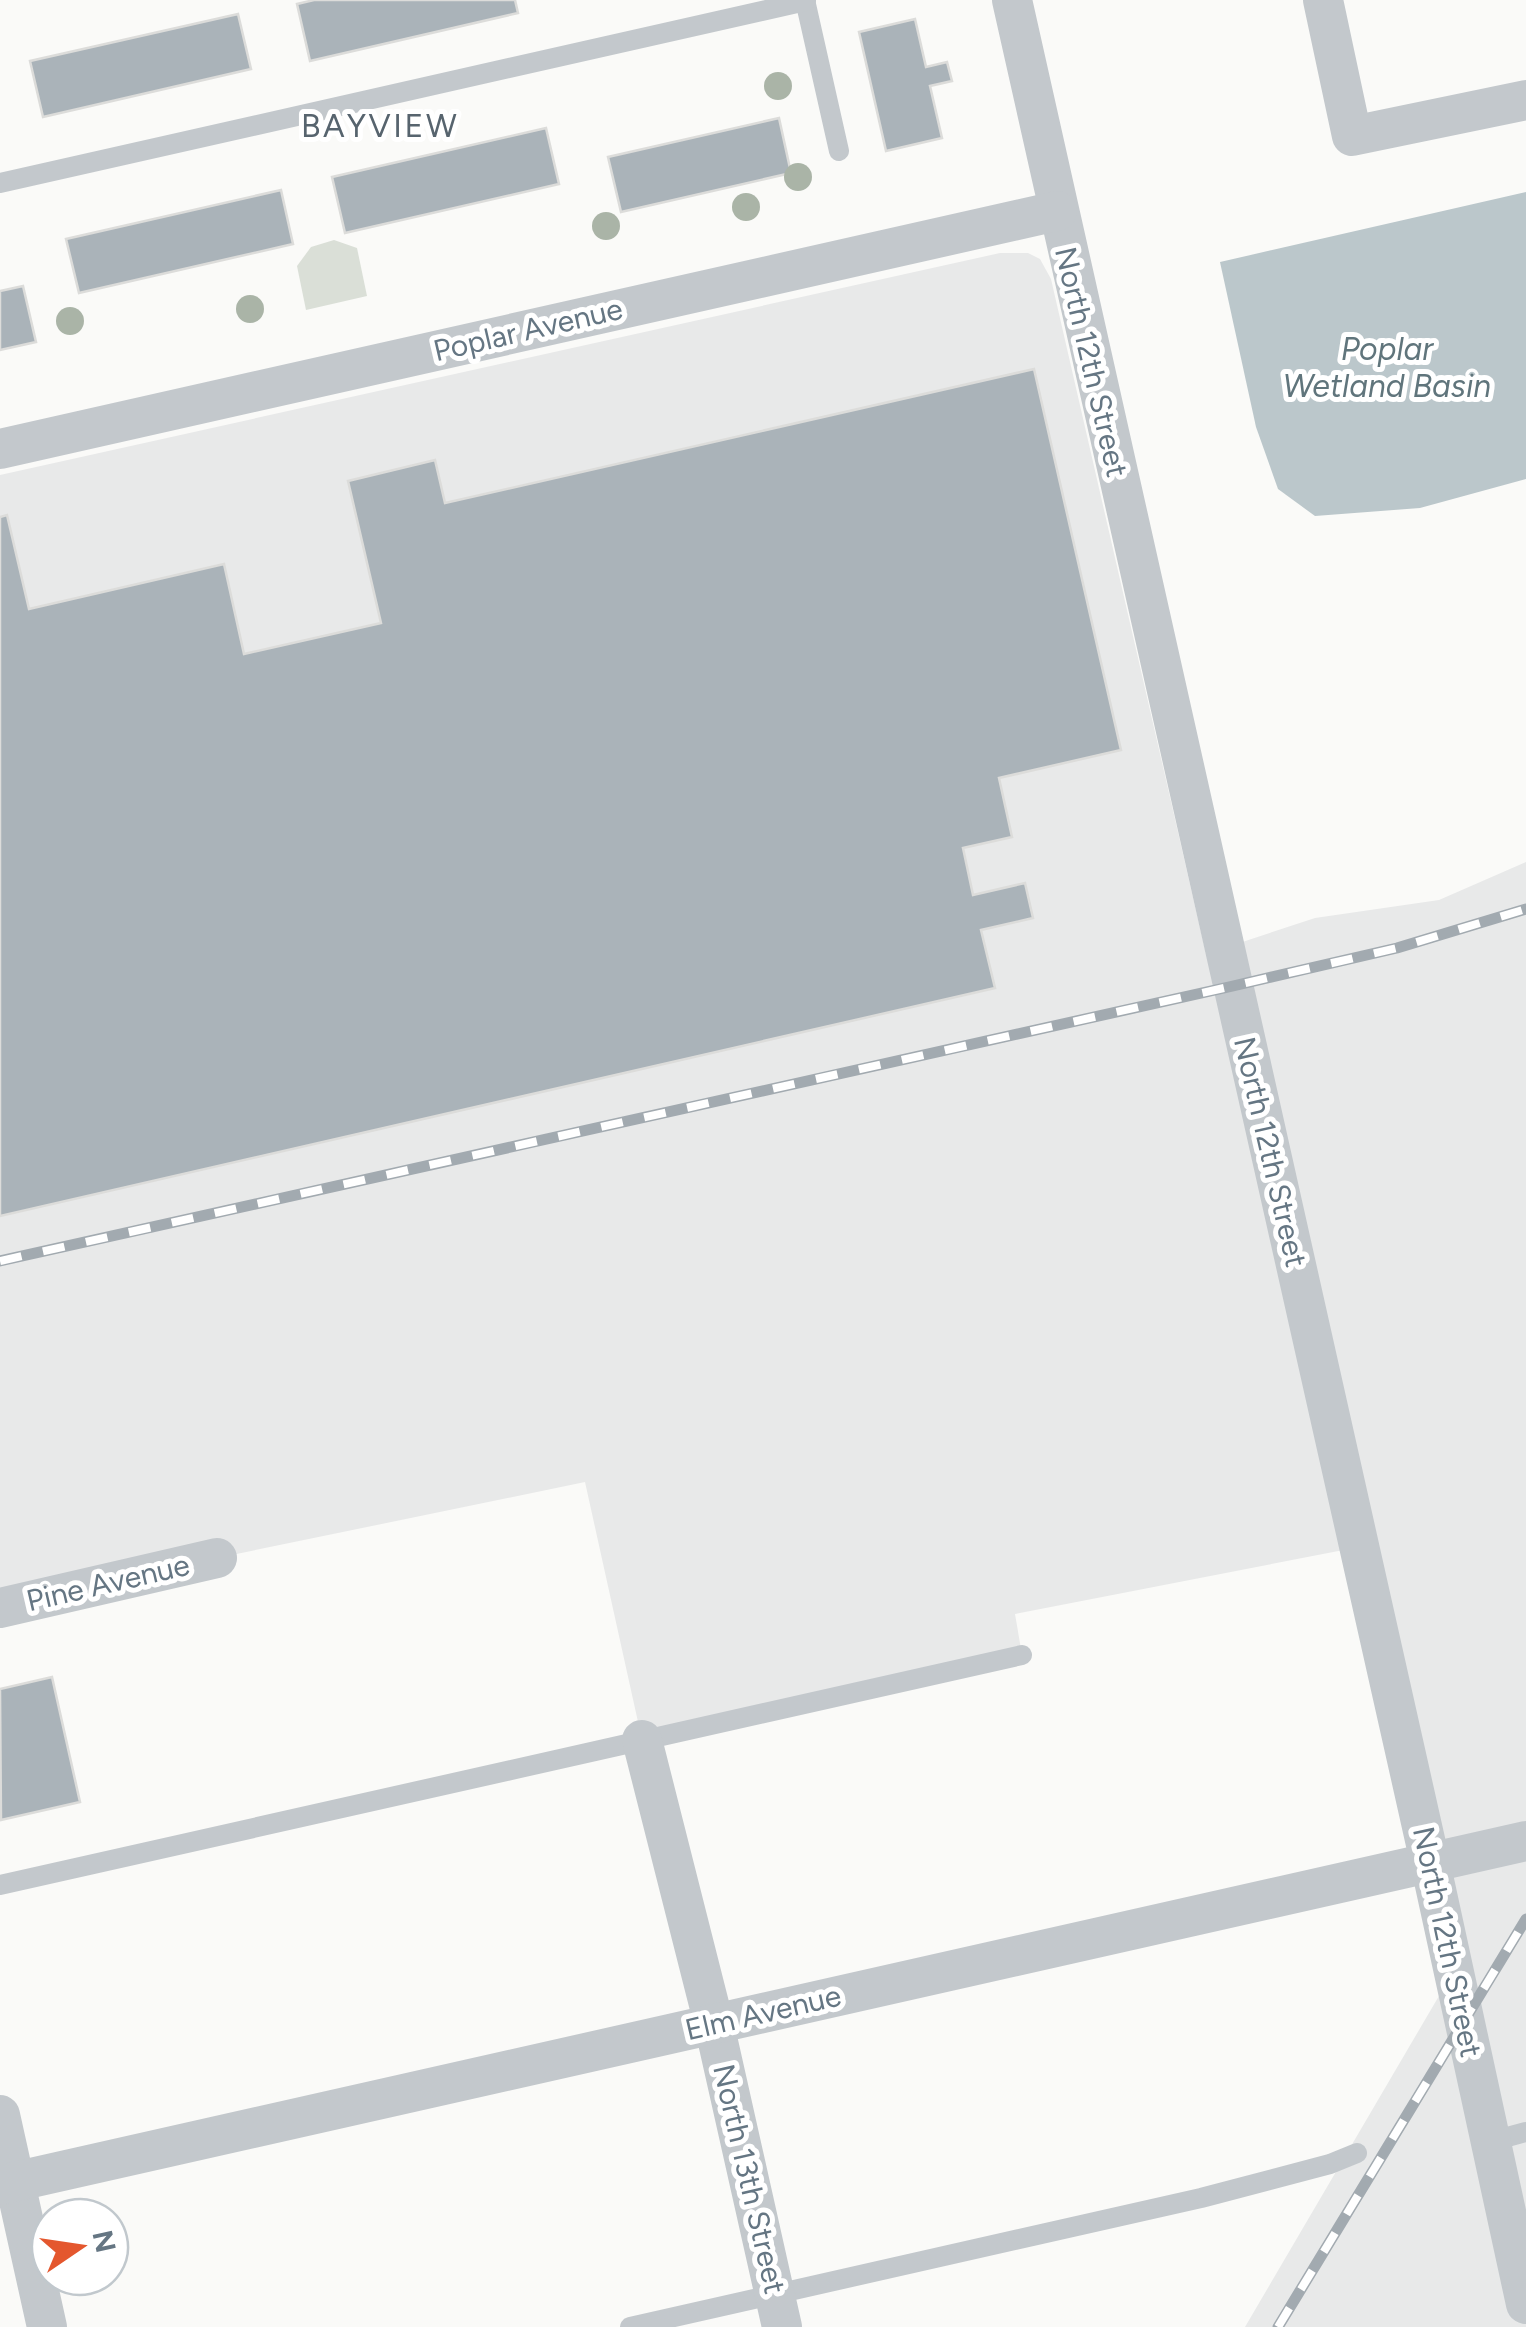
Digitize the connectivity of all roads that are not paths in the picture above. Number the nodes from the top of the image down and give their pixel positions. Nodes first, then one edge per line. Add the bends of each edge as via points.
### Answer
1 (1012, 0) edge
2 (1322, 0) edge
3 (806, 1) edge
4 (1526, 100) edge
5 (839, 151) dead end
6 (0, 183) edge
7 (1057, 211) junction
8 (0, 449) edge
9 (216, 1558) dead end
10 (0, 1608) edge
11 (1022, 1655) dead end
12 (642, 1740) junction
13 (1526, 1841) edge
14 (1430, 1862) junction
15 (0, 1885) edge
16 (714, 2024) junction
17 (0, 2116) edge
18 (1508, 2137) edge
19 (1358, 2153) dead end
20 (7, 2183) edge
21 (1526, 2304) edge
22 (778, 2311) edge
23 (47, 2327) edge
24 (630, 2327) edge

1 - 7 street, North 12th Street
2 - 4 street via 1352,136
3 - 5 lane
3 - 6 lane
7 - 8 street, Poplar Avenue
7 - 14 street, North 12th Street
9 - 10 street, Pine Avenue
11 - 12 lane
12 - 15 lane
12 - 16 street, North 13th Street
13 - 14 street, Elm Avenue
14 - 16 street, Elm Avenue
14 - 18 street, North 12th Street
16 - 20 street, Elm Avenue
16 - 22 street, North 13th Street
17 - 20 street
18 - 21 street, North 12th Street
19 - 22 lane
20 - 23 street
22 - 24 lane

